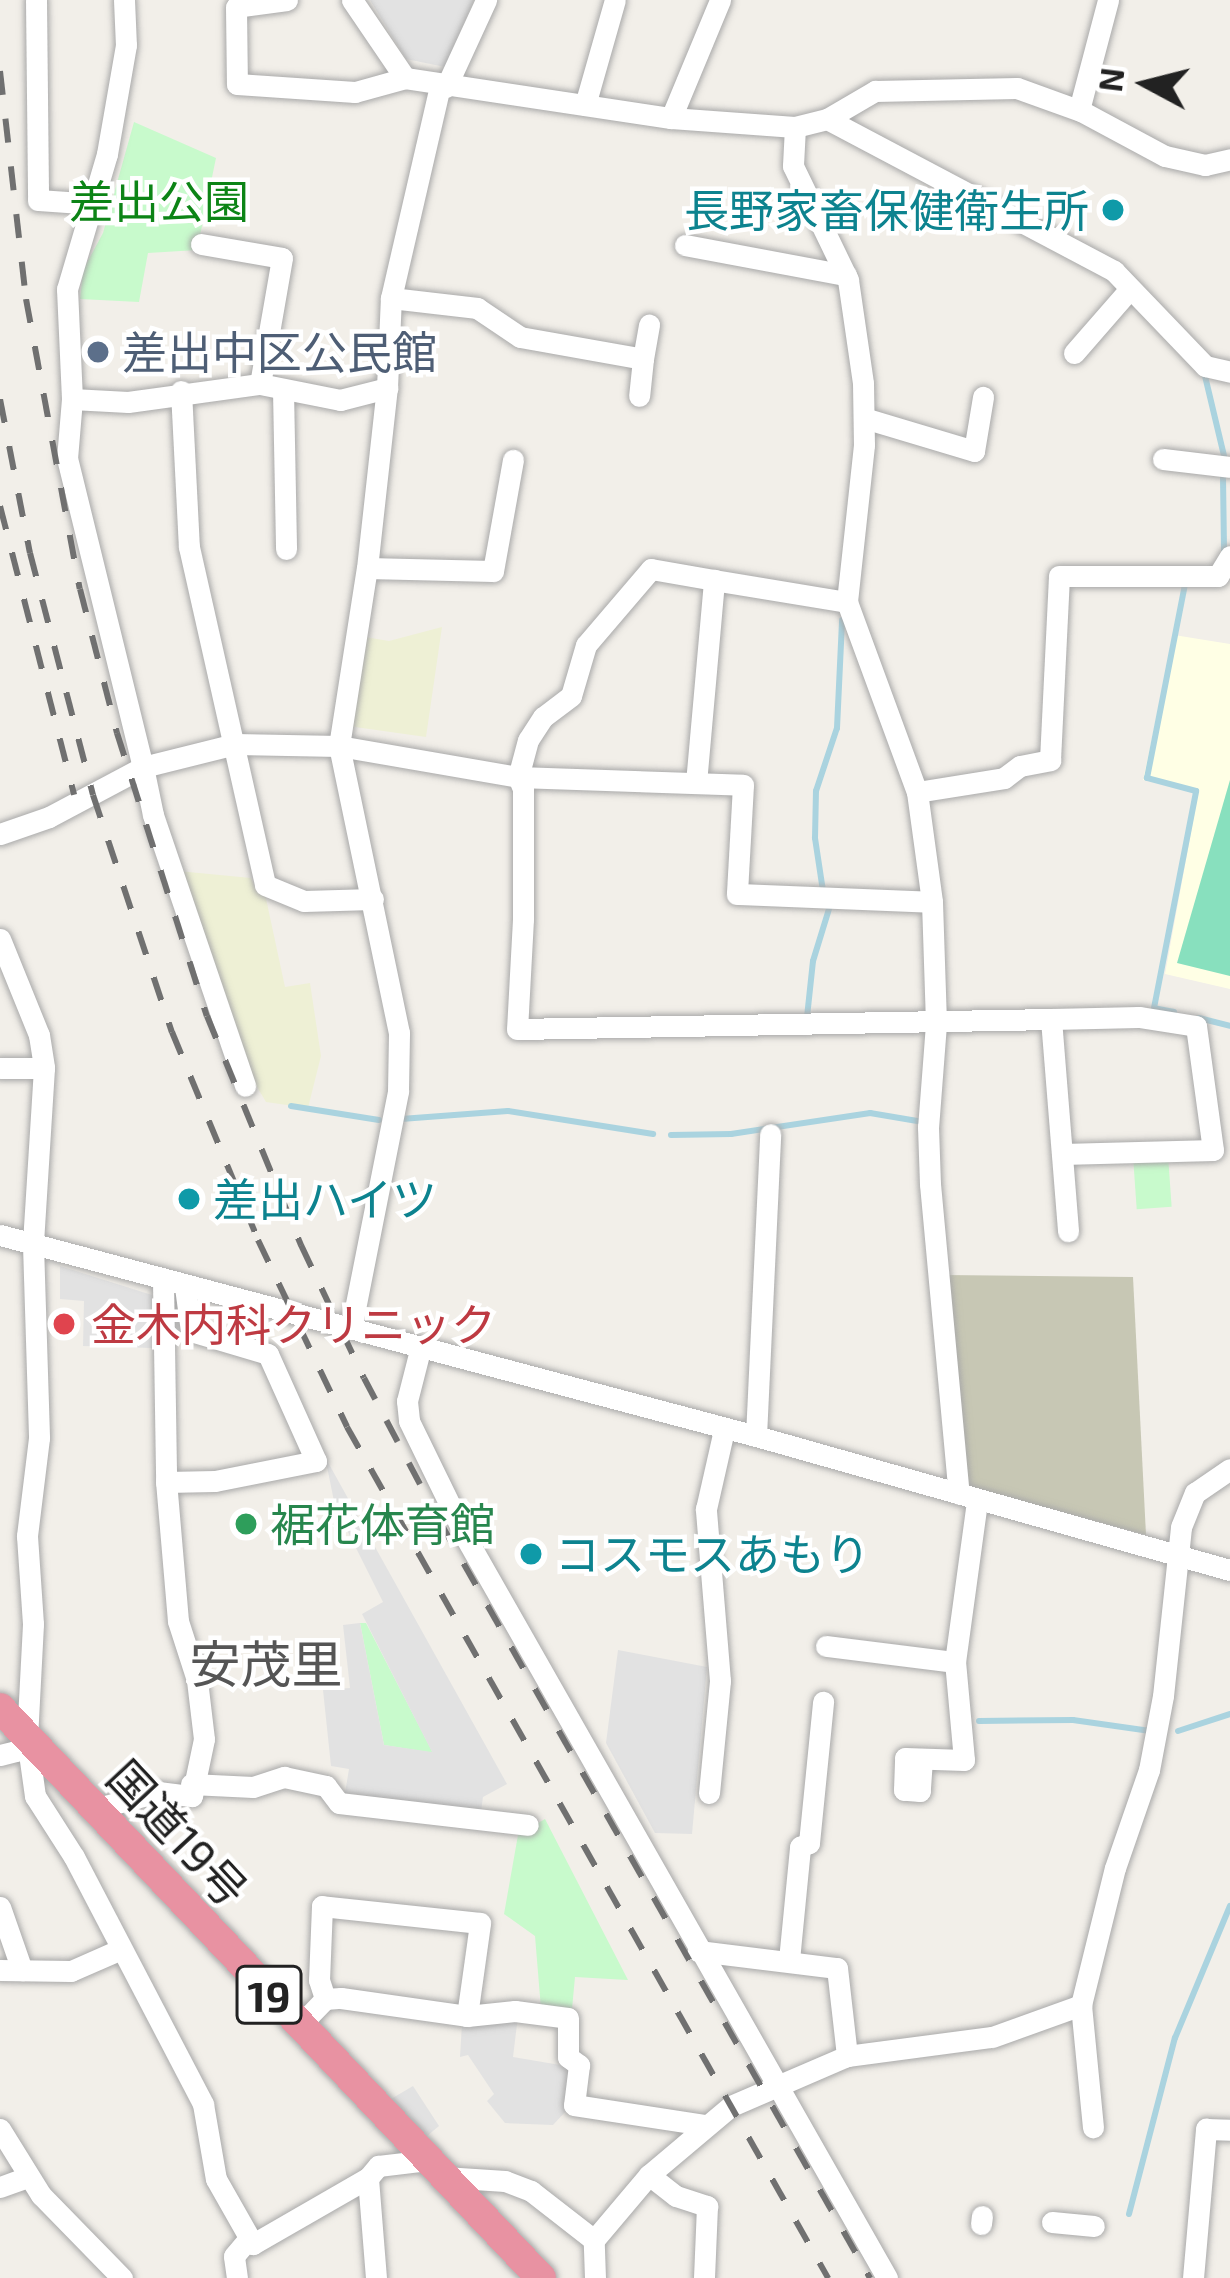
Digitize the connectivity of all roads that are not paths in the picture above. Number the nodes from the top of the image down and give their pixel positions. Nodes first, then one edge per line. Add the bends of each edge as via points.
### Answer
1 (36, 0) edge
2 (124, 0) edge
3 (287, 0) edge
4 (352, 0) edge
5 (486, 0) edge
6 (615, 0) edge
7 (720, 0) edge
8 (1113, 5) edge
9 (405, 78) junction
10 (443, 87) junction
11 (585, 105) junction
12 (1079, 110) junction
13 (671, 118) junction
14 (826, 119) junction
15 (795, 127) junction
16 (1230, 159) edge
17 (96, 204) junction
18 (201, 244) dead end
19 (685, 245) dead end
20 (846, 275) junction
21 (1129, 290) junction
22 (391, 298) junction
23 (649, 326) dead end
24 (1074, 353) dead end
25 (643, 359) junction
26 (1230, 372) edge
27 (260, 384) junction
28 (387, 388) junction
29 (283, 390) junction
30 (181, 391) junction
31 (639, 396) dead end
32 (983, 397) dead end
33 (72, 399) junction
34 (864, 418) junction
35 (1163, 459) dead end
36 (513, 460) dead end
37 (1230, 467) edge
38 (286, 549) dead end
39 (1230, 556) edge
40 (367, 568) junction
41 (714, 580) junction
42 (848, 602) junction
43 (235, 744) junction
44 (339, 746) junction
45 (143, 767) junction
46 (518, 777) junction
47 (696, 783) junction
48 (917, 792) junction
49 (0, 834) edge
50 (373, 899) junction
51 (932, 902) junction
52 (0, 939) edge
53 (1051, 1018) junction
54 (936, 1024) junction
55 (0, 1068) edge
56 (44, 1068) junction
57 (245, 1086) dead end
58 (770, 1134) dead end
59 (1063, 1154) junction
60 (1068, 1231) dead end
61 (0, 1235) edge
62 (33, 1244) junction
63 (174, 1284) junction
64 (350, 1329) junction
65 (419, 1350) junction
66 (724, 1430) junction
67 (756, 1436) junction
68 (1230, 1468) edge
69 (166, 1482) junction
70 (968, 1497) junction
71 (1177, 1556) junction
72 (1230, 1570) edge
73 (826, 1646) dead end
74 (955, 1662) junction
75 (824, 1702) dead end
76 (0, 1708) edge
77 (27, 1739) junction
78 (0, 1755) edge
79 (922, 1759) dead end
80 (191, 1784) junction
81 (709, 1793) dead end
82 (94, 1809) junction
83 (528, 1825) dead end
84 (0, 1907) edge
85 (119, 1950) junction
86 (698, 1951) junction
87 (788, 1960) junction
88 (11, 1970) edge
89 (325, 1999) junction
90 (1081, 2005) junction
91 (467, 2016) junction
92 (299, 2026) junction
93 (847, 2056) junction
94 (778, 2085) junction
95 (705, 2125) junction
96 (1093, 2127) dead end
97 (0, 2129) edge
98 (1230, 2130) edge
99 (436, 2169) junction
100 (649, 2175) junction
101 (27, 2177) junction
102 (368, 2178) junction
103 (0, 2187) edge
104 (1052, 2222) dead end
105 (1094, 2226) dead end
106 (249, 2238) junction
107 (594, 2240) junction
108 (122, 2278) edge
109 (237, 2278) edge
110 (376, 2278) edge
111 (541, 2278) edge
112 (596, 2278) edge
113 (704, 2278) edge
114 (887, 2278) edge
115 (1193, 2278) edge

1 - 17 street via 38,200
2 - 17 street via 126,44
3 - 9 street via 236,7 237,84 355,92
4 - 9 street
5 - 10 street
6 - 11 street
7 - 13 street
8 - 12 street
9 - 10 street
10 - 11 street
10 - 22 street
11 - 13 street
12 - 14 street via 1017,88 941,88 874,91
12 - 16 street via 1165,156 1204,166
13 - 15 street
14 - 15 street
14 - 21 street via 1114,271
15 - 20 street via 794,166
17 - 33 street via 67,289
18 - 27 street via 282,258
19 - 20 street
20 - 34 street
21 - 24 street
21 - 26 street via 1205,366
22 - 25 street via 476,308 520,337
22 - 28 street
23 - 25 street
25 - 31 street
27 - 29 street
27 - 30 street
28 - 29 street via 340,400
28 - 40 street
29 - 38 street
30 - 33 street via 128,401
30 - 43 street via 189,547
32 - 34 street via 974,452
33 - 45 street via 68,458
34 - 42 street
35 - 37 street
36 - 40 street via 493,571
39 - 48 street via 1218,576 1059,576 1050,760 1004,778
40 - 44 street
41 - 42 street
41 - 46 street via 651,569 586,645 571,696 542,717
41 - 47 street
42 - 48 street
43 - 44 street
43 - 45 street
43 - 50 street via 265,885 304,901
44 - 46 street
44 - 50 street
45 - 49 street
45 - 57 street
46 - 47 street
46 - 54 street via 518,1029
47 - 51 street via 743,785 737,894
48 - 51 street
50 - 64 street via 399,1033 398,1091
51 - 54 street
52 - 56 street
53 - 54 street
53 - 59 street
53 - 59 street via 1196,1026 1214,1150
54 - 70 street via 930,1184
55 - 56 street
56 - 62 street
58 - 67 street
59 - 60 street
61 - 62 street
62 - 63 street
62 - 77 street via 39,1438 27,1536
63 - 64 street
63 - 69 street
63 - 69 street via 190,1331 268,1354 316,1461
64 - 65 street
65 - 66 street
65 - 86 street via 409,1421
66 - 67 street
66 - 81 street via 706,1508 720,1681
67 - 70 street
68 - 71 street via 1195,1492
69 - 80 street via 178,1621 204,1739
70 - 71 street
70 - 74 street
71 - 72 street
71 - 90 street via 1149,1771
73 - 74 street
74 - 79 street via 964,1760
75 - 87 street
76 - 77 highway, 国道19号 / 19
77 - 78 street
77 - 82 highway, 国道19号 / 19
77 - 85 street via 35,1796
80 - 82 street via 192,1796 158,1792
80 - 83 street via 254,1786 284,1778 326,1786 339,1803
82 - 92 highway, 国道19号 / 19
84 - 88 street
85 - 88 street via 71,1971
85 - 106 street via 203,2104 216,2179
86 - 87 street
86 - 94 street
87 - 93 street via 837,1969
89 - 91 street
89 - 91 street via 322,1906 480,1923
89 - 92 street
90 - 93 street via 992,2037
90 - 96 street
91 - 95 street via 568,2018 568,2057 579,2065 574,2105
92 - 99 highway, 国道19号 / 19
93 - 94 street
94 - 95 street
94 - 114 street
95 - 100 street
97 - 101 street
98 - 115 street via 1206,2128
99 - 102 street via 378,2166
99 - 107 street via 530,2191
99 - 111 highway, 国道19号 / 19
100 - 107 street
100 - 113 street via 707,2206
101 - 103 street
101 - 108 street
102 - 106 street via 253,2244
102 - 110 street
104 - 105 street
106 - 109 street via 234,2256
107 - 112 street

